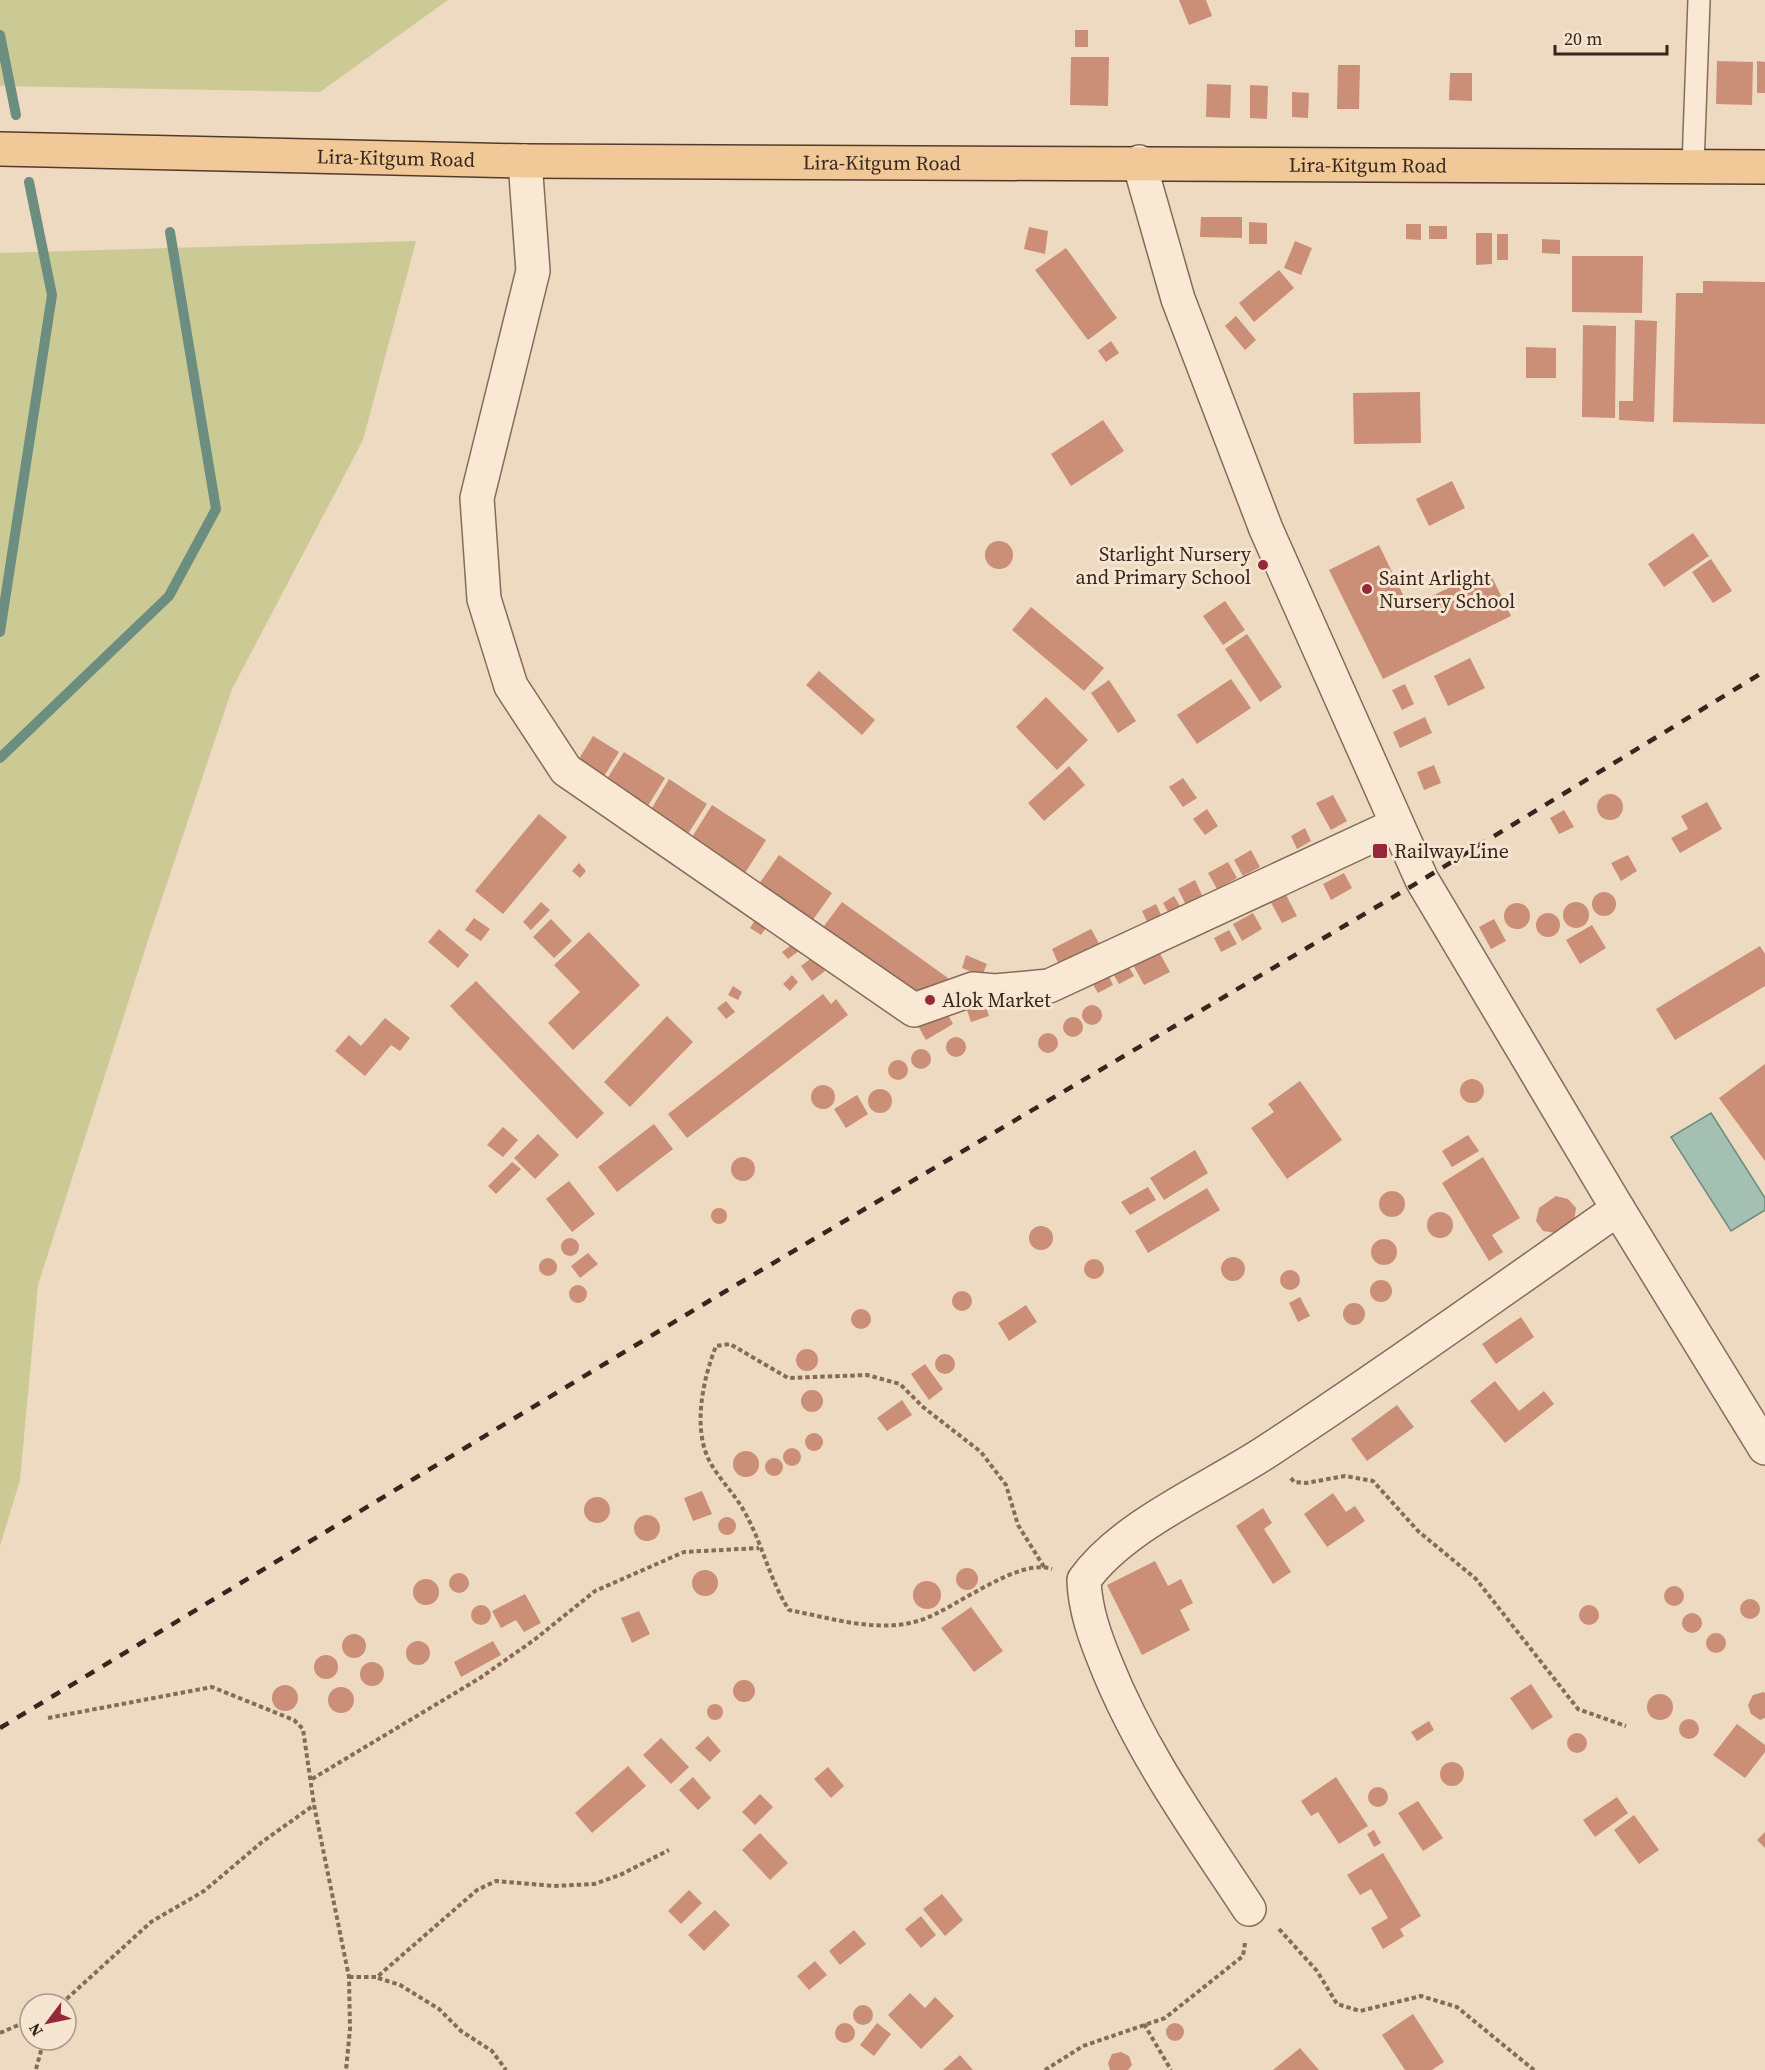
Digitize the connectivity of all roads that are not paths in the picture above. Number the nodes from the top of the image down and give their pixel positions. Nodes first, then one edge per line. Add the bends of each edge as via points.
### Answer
1 (1699, 0) edge
2 (0, 149) edge
3 (525, 161) junction
4 (1139, 162) junction
5 (1693, 166) junction
6 (1765, 167) edge
7 (1396, 825) junction
8 (1618, 1209) junction
9 (1765, 1448) edge
10 (1249, 1909) road end

1 - 5 lane
2 - 3 main road, Lira-Kitgum Road
3 - 4 main road, Lira-Kitgum Road
3 - 7 street via 533,272 477,498 484,599 511,686 566,770 914,1010 973,989 1049,986
4 - 5 main road, Lira-Kitgum Road
4 - 7 street via 1178,299 1266,529
5 - 6 main road, Lira-Kitgum Road
7 - 8 street via 1422,880
8 - 9 street
8 - 10 street via 1267,1452 1147,1525 1099,1560 1083,1580 1084,1599 1095,1636 1143,1747

